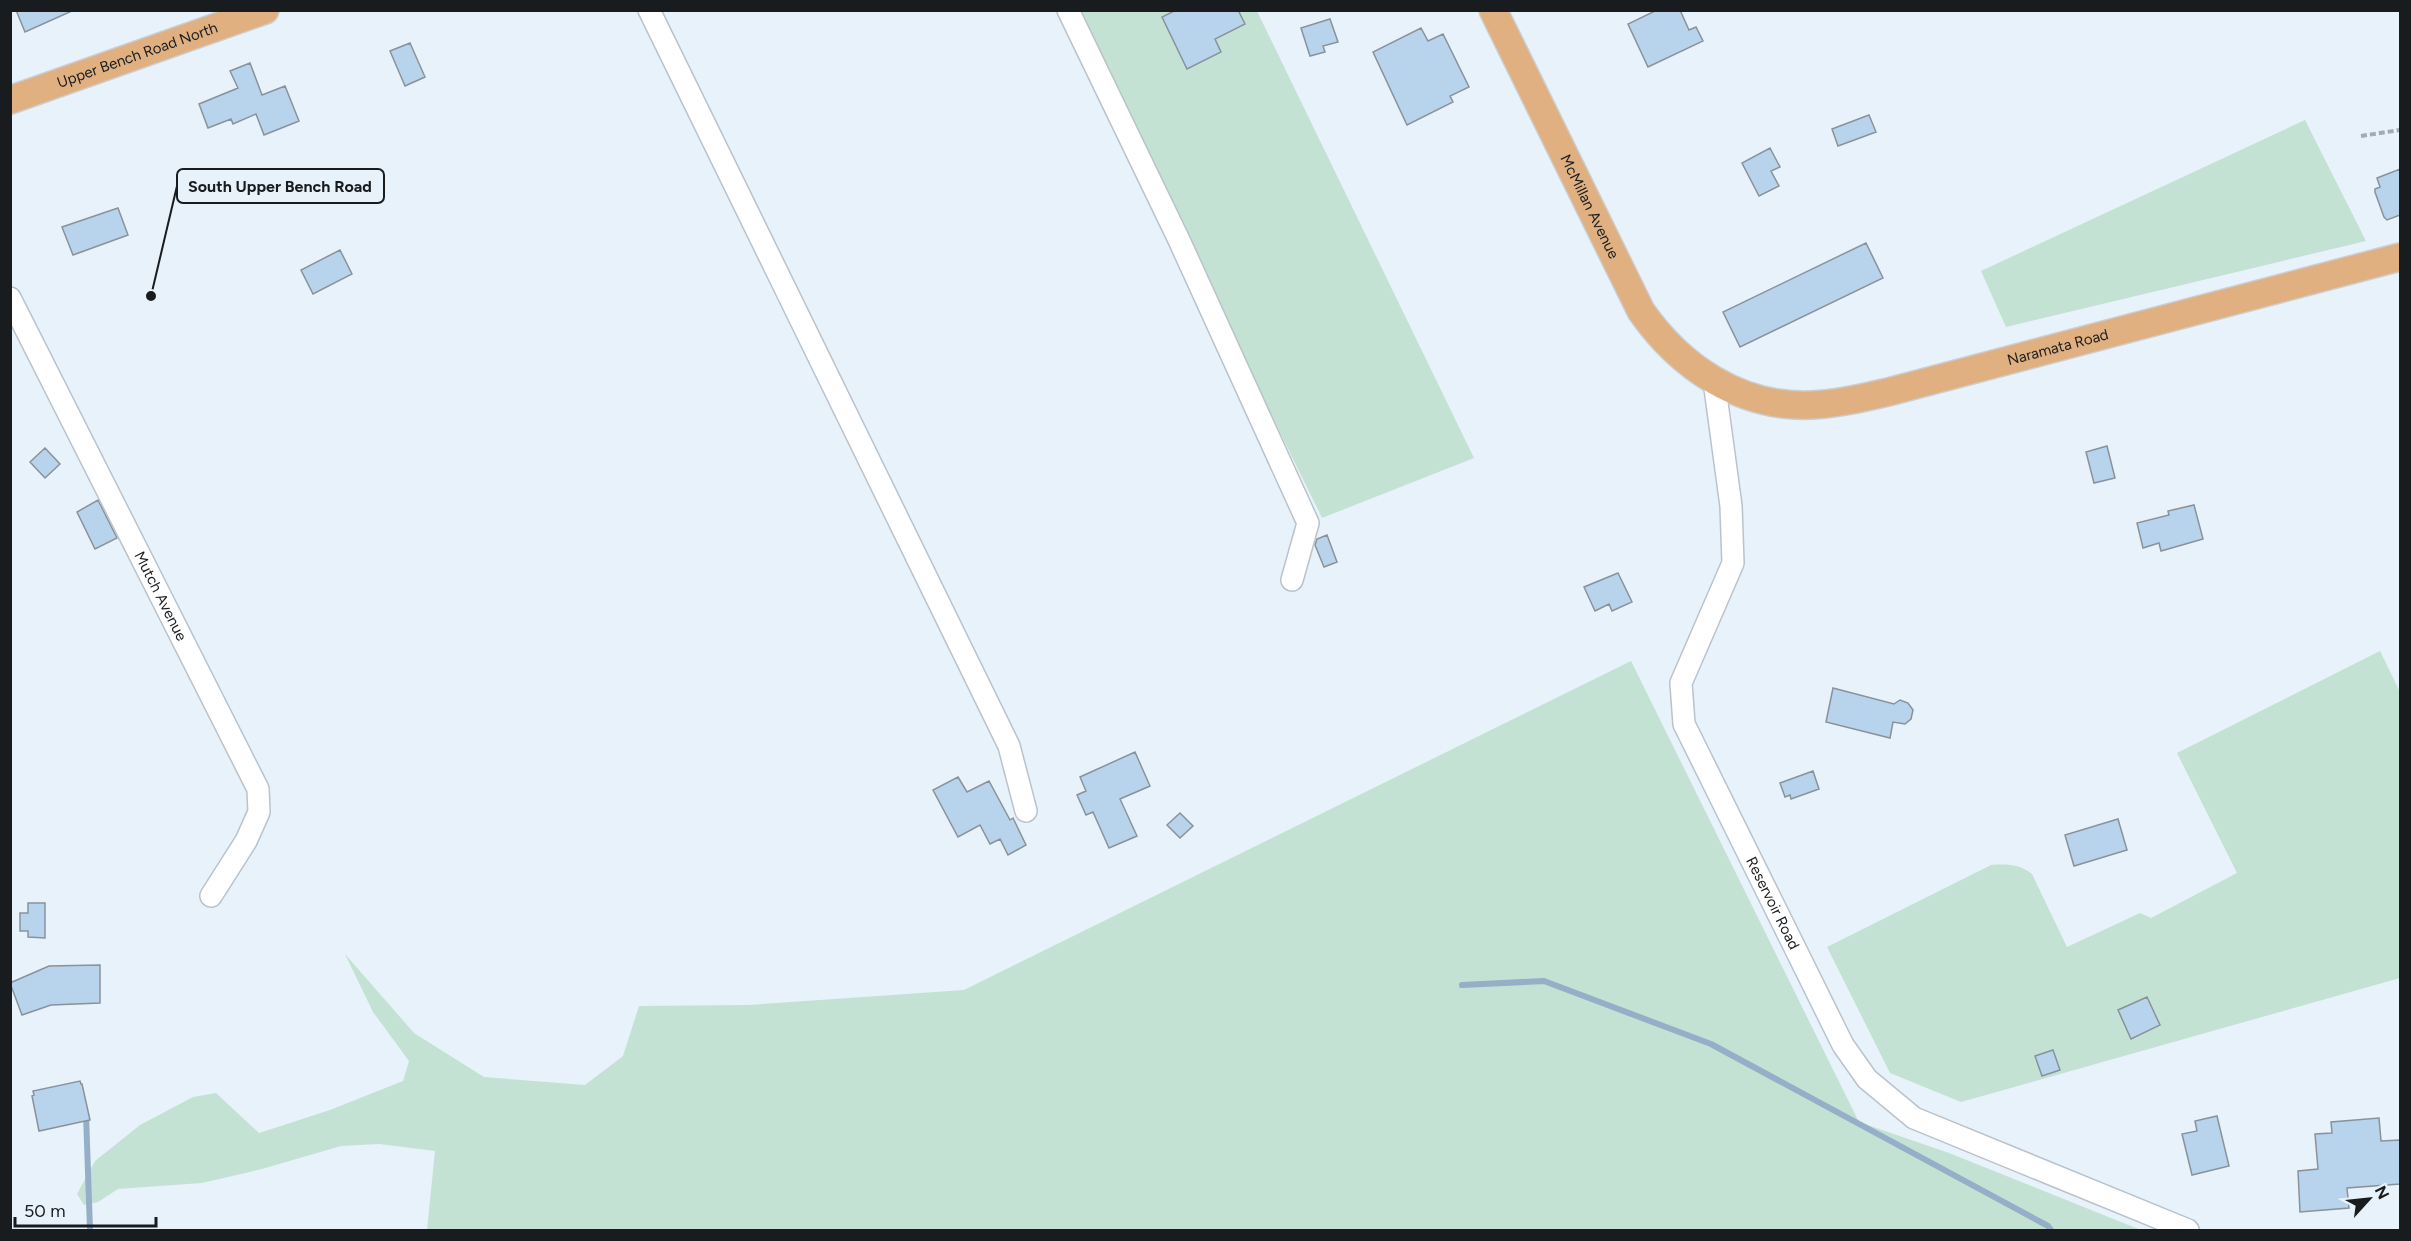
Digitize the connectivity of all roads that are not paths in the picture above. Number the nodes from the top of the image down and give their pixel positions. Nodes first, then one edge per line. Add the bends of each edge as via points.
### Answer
1 (265, 10) edge
2 (649, 10) edge
3 (1068, 10) edge
4 (1493, 10) edge
5 (10, 100) edge
6 (2400, 257) edge
7 (10, 298) edge
8 (1714, 381) junction
9 (1292, 580) dead end
10 (1026, 812) dead end
11 (211, 896) dead end
12 (2188, 1230) edge

1 - 5 main road, Upper Bench Road North
2 - 10 street via 1009,746
3 - 9 street via 1179,240 1308,523
4 - 8 main road, McMillan Avenue via 1641,311 1664,342
6 - 8 main road, Naramata Road via 1842,402 1811,405 1762,401
7 - 11 street, Mutch Avenue via 258,789 259,812 246,841
8 - 12 street, Reservoir Road via 1731,506 1733,563 1681,683 1684,724 1843,1045 1867,1080 1914,1118

